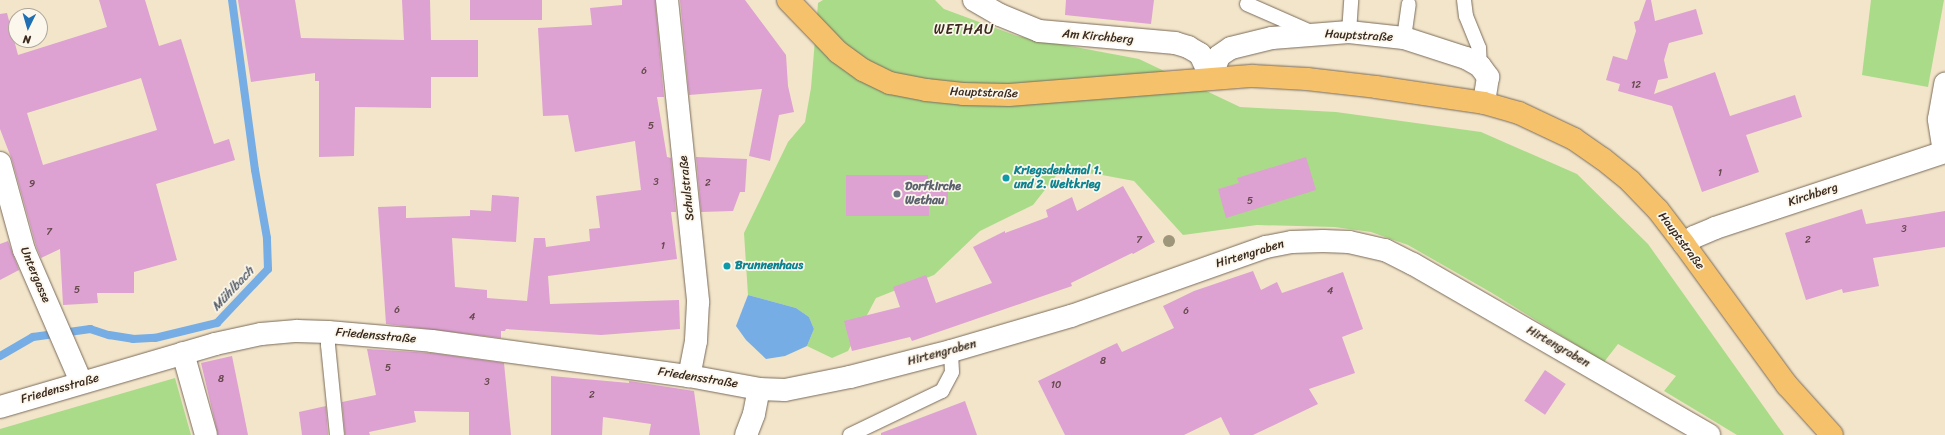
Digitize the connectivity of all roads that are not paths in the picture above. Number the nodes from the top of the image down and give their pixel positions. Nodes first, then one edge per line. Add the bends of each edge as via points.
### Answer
1 (667, 0) edge
2 (788, 0) edge
3 (974, 0) edge
4 (1351, 0) edge
5 (1464, 0) edge
6 (1247, 4) dead end
7 (1409, 4) dead end
8 (1349, 32) junction
9 (1315, 34) junction
10 (1404, 38) junction
11 (1480, 66) junction
12 (1211, 78) junction
13 (1945, 84) edge
14 (1484, 103) junction
15 (1944, 152) edge
16 (0, 163) edge
17 (1684, 244) junction
18 (328, 332) junction
19 (951, 351) junction
20 (183, 354) junction
21 (689, 376) junction
22 (82, 382) junction
23 (760, 389) junction
24 (0, 407) edge
25 (206, 435) edge
26 (337, 435) edge
27 (746, 435) edge
28 (850, 435) edge
29 (1709, 435) edge
30 (1832, 435) edge

1 - 21 street, Schulstraße via 698,302 696,341
2 - 12 main road, Hauptstraße via 838,52 863,70 890,83 926,90 1009,95
3 - 12 street, Am Kirchberg via 1039,31 1175,43 1188,47 1200,54
4 - 8 lane
5 - 11 lane via 1466,16 1479,48
6 - 9 lane
7 - 10 lane
8 - 9 street, Hauptstraße
8 - 10 street, Hauptstraße
9 - 12 street, Hauptstraße via 1272,38 1231,48 1219,56
10 - 11 street, Hauptstraße via 1466,58
11 - 14 street via 1488,77
12 - 14 main road, Hauptstraße via 1253,76 1307,79
13 - 15 street, Kirchberg via 1939,119
14 - 17 main road, Hauptstraße via 1519,112 1548,125 1603,158 1658,210
15 - 17 street, Kirchberg via 1715,228
16 - 22 street, Untergasse via 24,250
17 - 30 main road, Hauptstraße via 1769,362
18 - 20 street, Friedensstraße via 261,334
18 - 21 street, Friedensstraße via 432,341
18 - 26 lane
19 - 23 street, Hirtengraben via 823,383 785,390
19 - 28 lane via 952,372 942,391
19 - 29 street, Hirtengraben via 1071,316 1266,247 1292,242 1349,242 1385,250 1413,264
20 - 22 street, Friedensstraße
20 - 25 street
21 - 23 street, Friedensstraße
22 - 24 street, Friedensstraße
23 - 27 street

